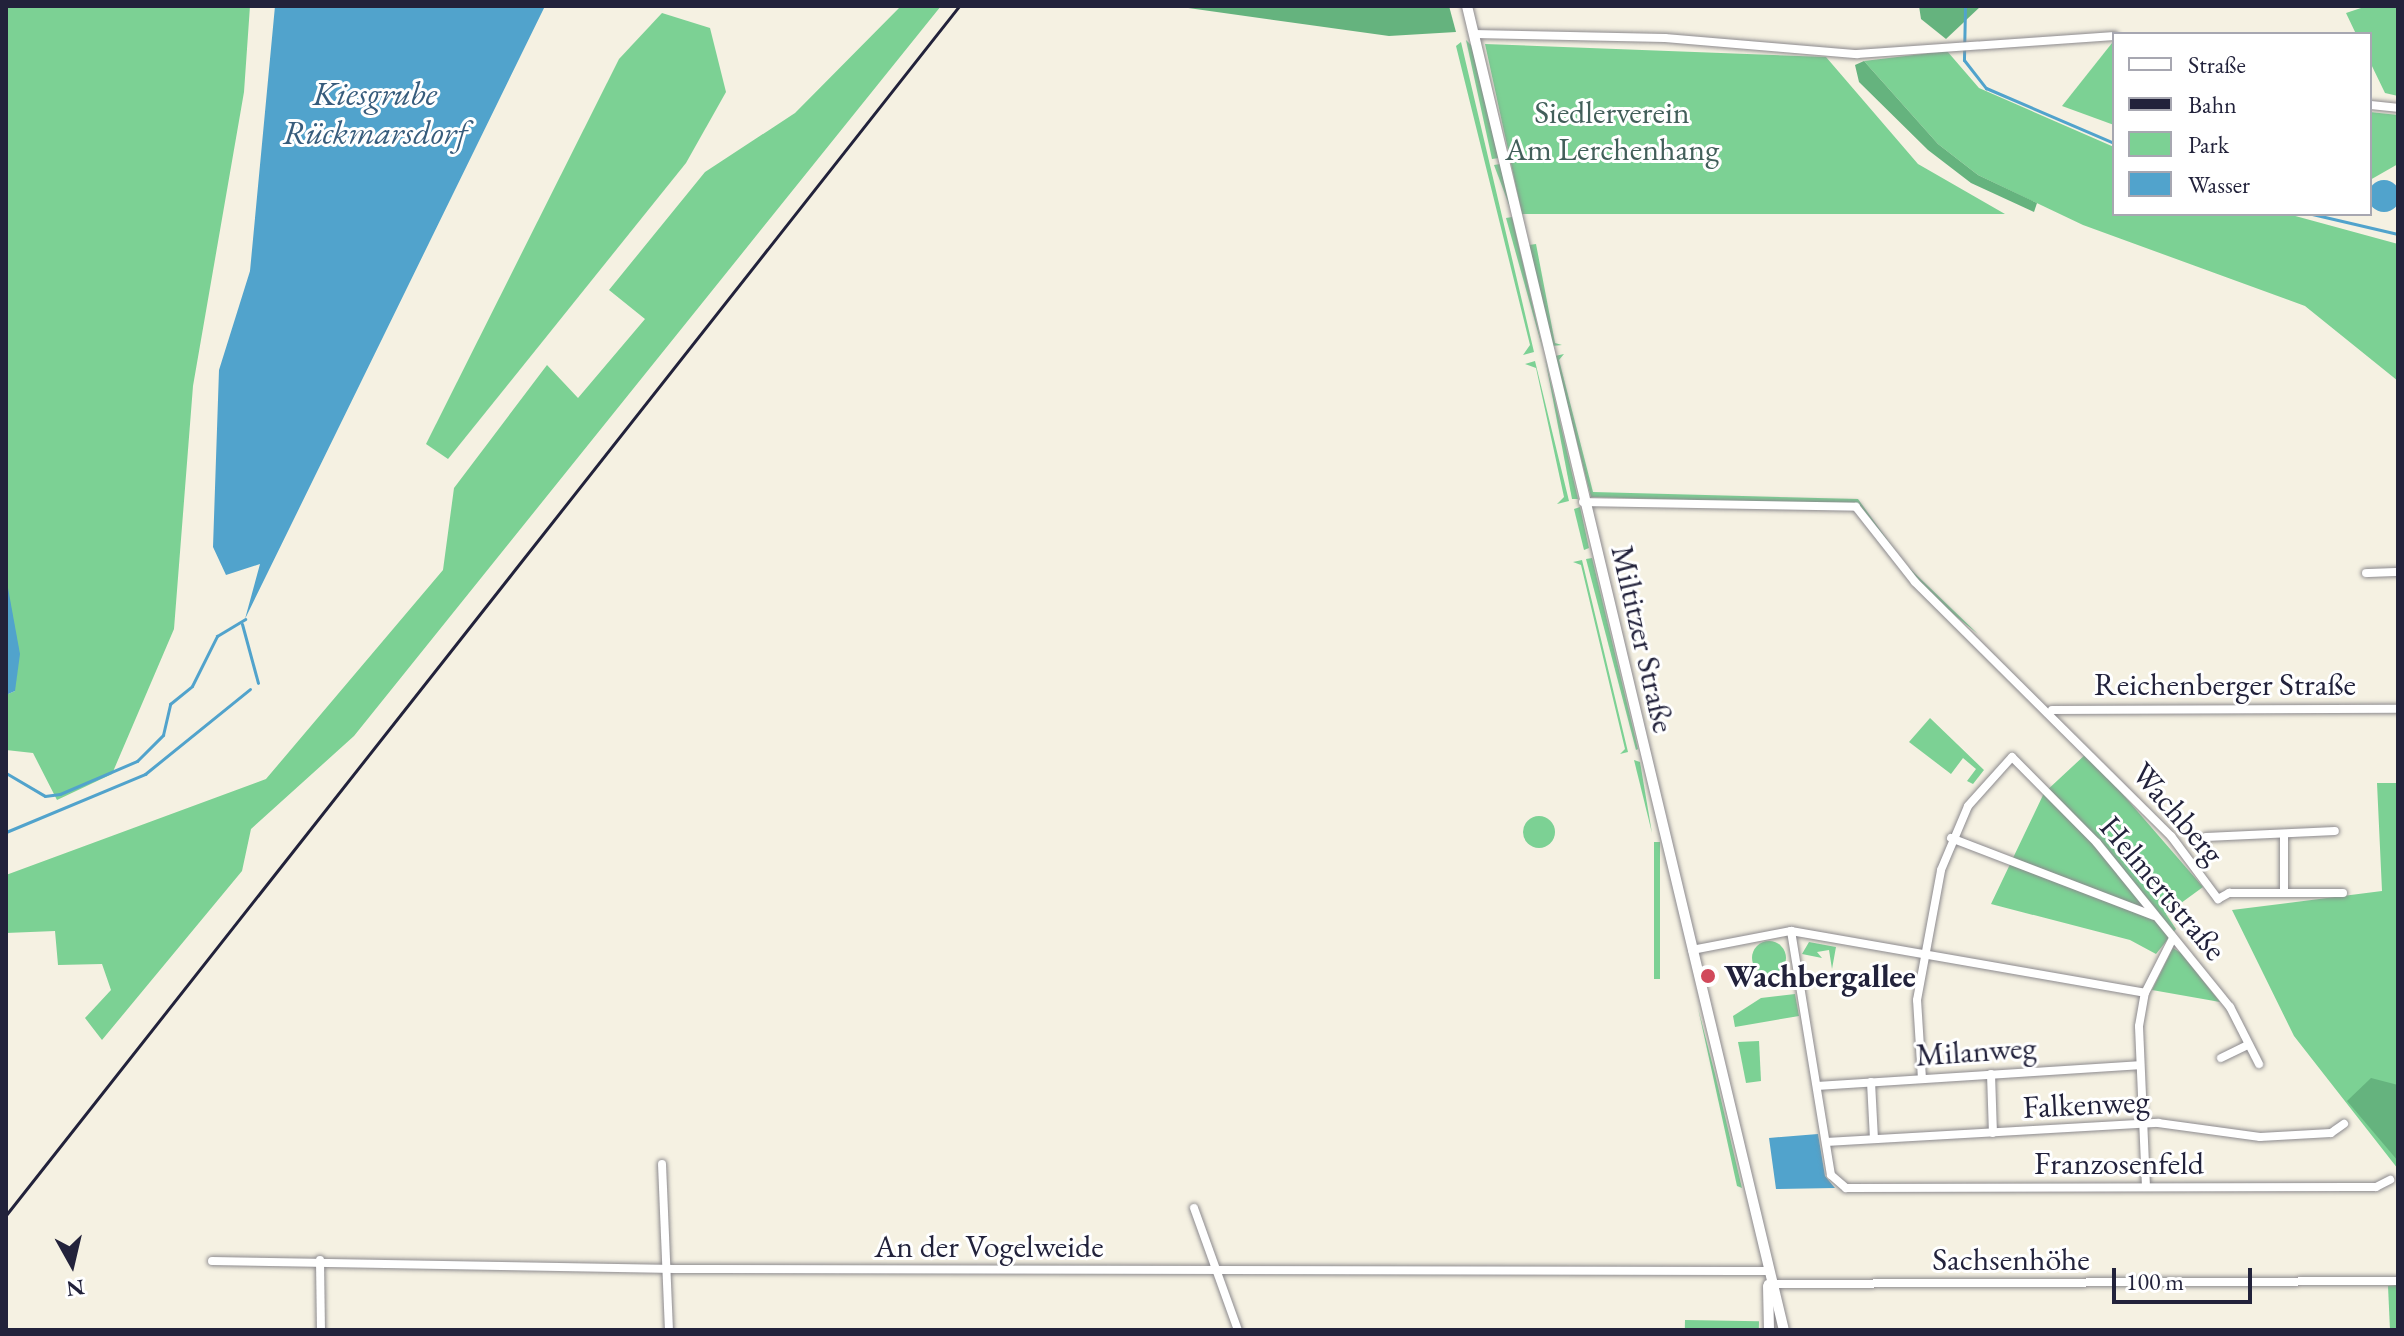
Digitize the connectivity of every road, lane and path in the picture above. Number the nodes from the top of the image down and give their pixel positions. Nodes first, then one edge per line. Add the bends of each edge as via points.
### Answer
1 (1467, 6) edge
2 (1474, 34) junction
3 (2112, 36) edge
4 (2372, 105) edge
5 (2398, 108) edge
6 (1583, 502) junction
7 (2398, 572) edge
8 (2366, 573) dead end
9 (2398, 709) edge
10 (2052, 710) junction
11 (2335, 831) dead end
12 (2284, 836) junction
13 (2206, 837) dead end
14 (1951, 838) junction
15 (2284, 892) junction
16 (2343, 893) dead end
17 (2156, 917) junction
18 (1791, 931) junction
19 (2173, 938) junction
20 (1692, 950) junction
21 (1926, 953) junction
22 (2145, 993) junction
23 (2248, 1045) junction
24 (2221, 1058) dead end
25 (2259, 1064) dead end
26 (2138, 1065) junction
27 (1991, 1074) junction
28 (1922, 1079) junction
29 (1871, 1082) junction
30 (1817, 1086) junction
31 (2142, 1124) junction
32 (2344, 1124) dead end
33 (1993, 1133) junction
34 (1874, 1139) junction
35 (1826, 1142) junction
36 (662, 1164) dead end
37 (2390, 1180) dead end
38 (2146, 1187) junction
39 (1194, 1208) dead end
40 (320, 1260) junction
41 (212, 1261) dead end
42 (667, 1267) junction
43 (1218, 1270) junction
44 (1766, 1271) junction
45 (2398, 1281) edge
46 (1768, 1284) junction
47 (321, 1330) edge
48 (669, 1330) edge
49 (1238, 1330) edge
50 (1769, 1330) edge
51 (1784, 1330) edge

1 - 2 street, Miltitzer Straße
2 - 3 street via 1665,38 1839,54
2 - 6 street, Miltitzer Straße
4 - 5 street
6 - 10 street via 1856,507 1923,591
6 - 20 street, Miltitzer Straße
7 - 8 street
9 - 10 street, Reichenberger Straße
10 - 15 street, Wachberg via 2171,836 2218,899
11 - 12 street, Wachberg
12 - 13 street, Wachberg
12 - 15 street
14 - 17 street
14 - 17 street, Helmertstraße via 1968,806 2012,757
14 - 21 street
15 - 16 street, Wachberg
17 - 19 street, Helmertstraße
18 - 20 street
18 - 21 street
18 - 30 street
19 - 22 street
19 - 23 street, Helmertstraße via 2230,1007
20 - 44 street, Miltitzer Straße
21 - 22 street
21 - 28 street via 1917,1000
22 - 26 street
23 - 24 street
23 - 25 street, Helmertstraße
26 - 27 street, Milanweg
26 - 31 street
27 - 28 street, Milanweg
27 - 33 street
28 - 29 street, Milanweg
29 - 30 street, Milanweg
29 - 34 street
30 - 35 street
31 - 32 street, Falkenweg via 2249,1137 2331,1133
31 - 33 street, Falkenweg
31 - 38 street
33 - 34 street, Falkenweg
34 - 35 street, Falkenweg
35 - 38 street, Franzosenfeld via 1831,1175 1846,1188
36 - 42 street
37 - 38 street, Franzosenfeld via 2376,1187
39 - 43 street
40 - 41 street, An der Vogelweide
40 - 42 street, An der Vogelweide
40 - 47 street
42 - 43 street, An der Vogelweide
42 - 48 street
43 - 44 street, An der Vogelweide
43 - 49 street
44 - 46 street, Miltitzer Straße
45 - 46 street, Sachsenhöhe
46 - 50 street, Miltitzer Straße
46 - 51 street, Miltitzer Straße

